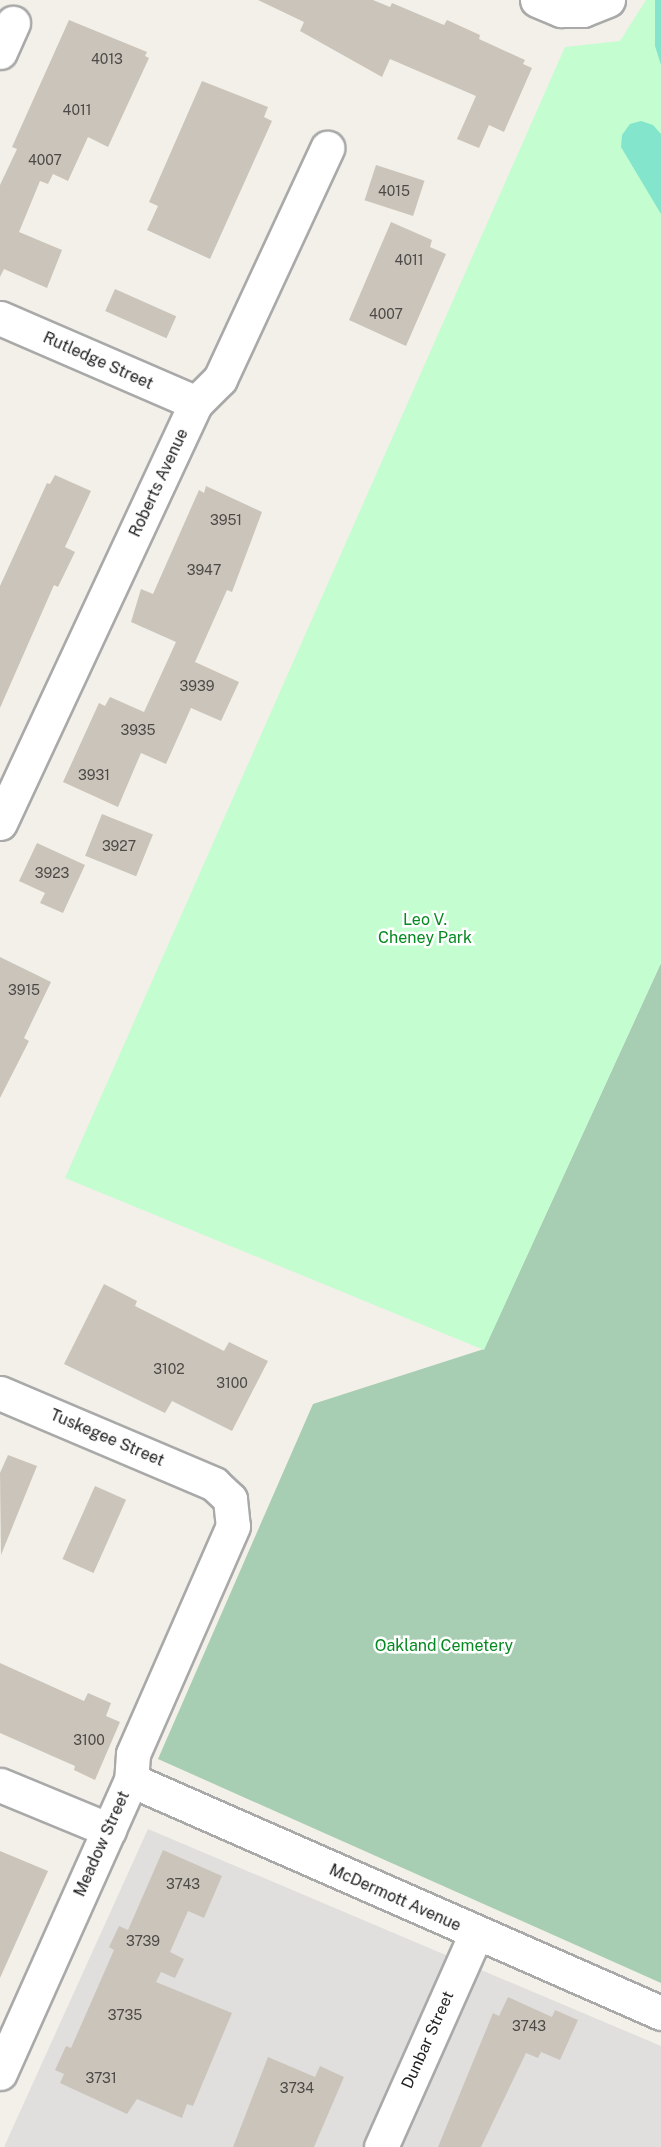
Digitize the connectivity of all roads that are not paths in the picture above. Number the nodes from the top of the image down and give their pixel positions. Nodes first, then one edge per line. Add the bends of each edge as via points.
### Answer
1 (537, 0) edge
2 (595, 5) edge
3 (327, 148) dead end
4 (0, 318) edge
5 (196, 404) junction
6 (0, 823) edge
7 (0, 1393) edge
8 (214, 1484) joint
9 (131, 1780) junction
10 (0, 1785) edge
11 (109, 1830) junction
12 (476, 1934) junction
13 (661, 2013) edge
14 (0, 2073) edge
15 (381, 2147) edge

1 - 2 street via 561,10
3 - 5 street, Roberts Avenue via 220,379
4 - 5 street, Rutledge Street
5 - 6 street, Roberts Avenue
7 - 8 street, Tuskegee Street
8 - 9 street, Meadow Street via 230,1499 233,1526 133,1754
9 - 11 street, Meadow Street
9 - 12 street, McDermott Avenue
10 - 11 street
11 - 14 street, Meadow Street
12 - 13 street, McDermott Avenue
12 - 15 street, Dunbar Street

